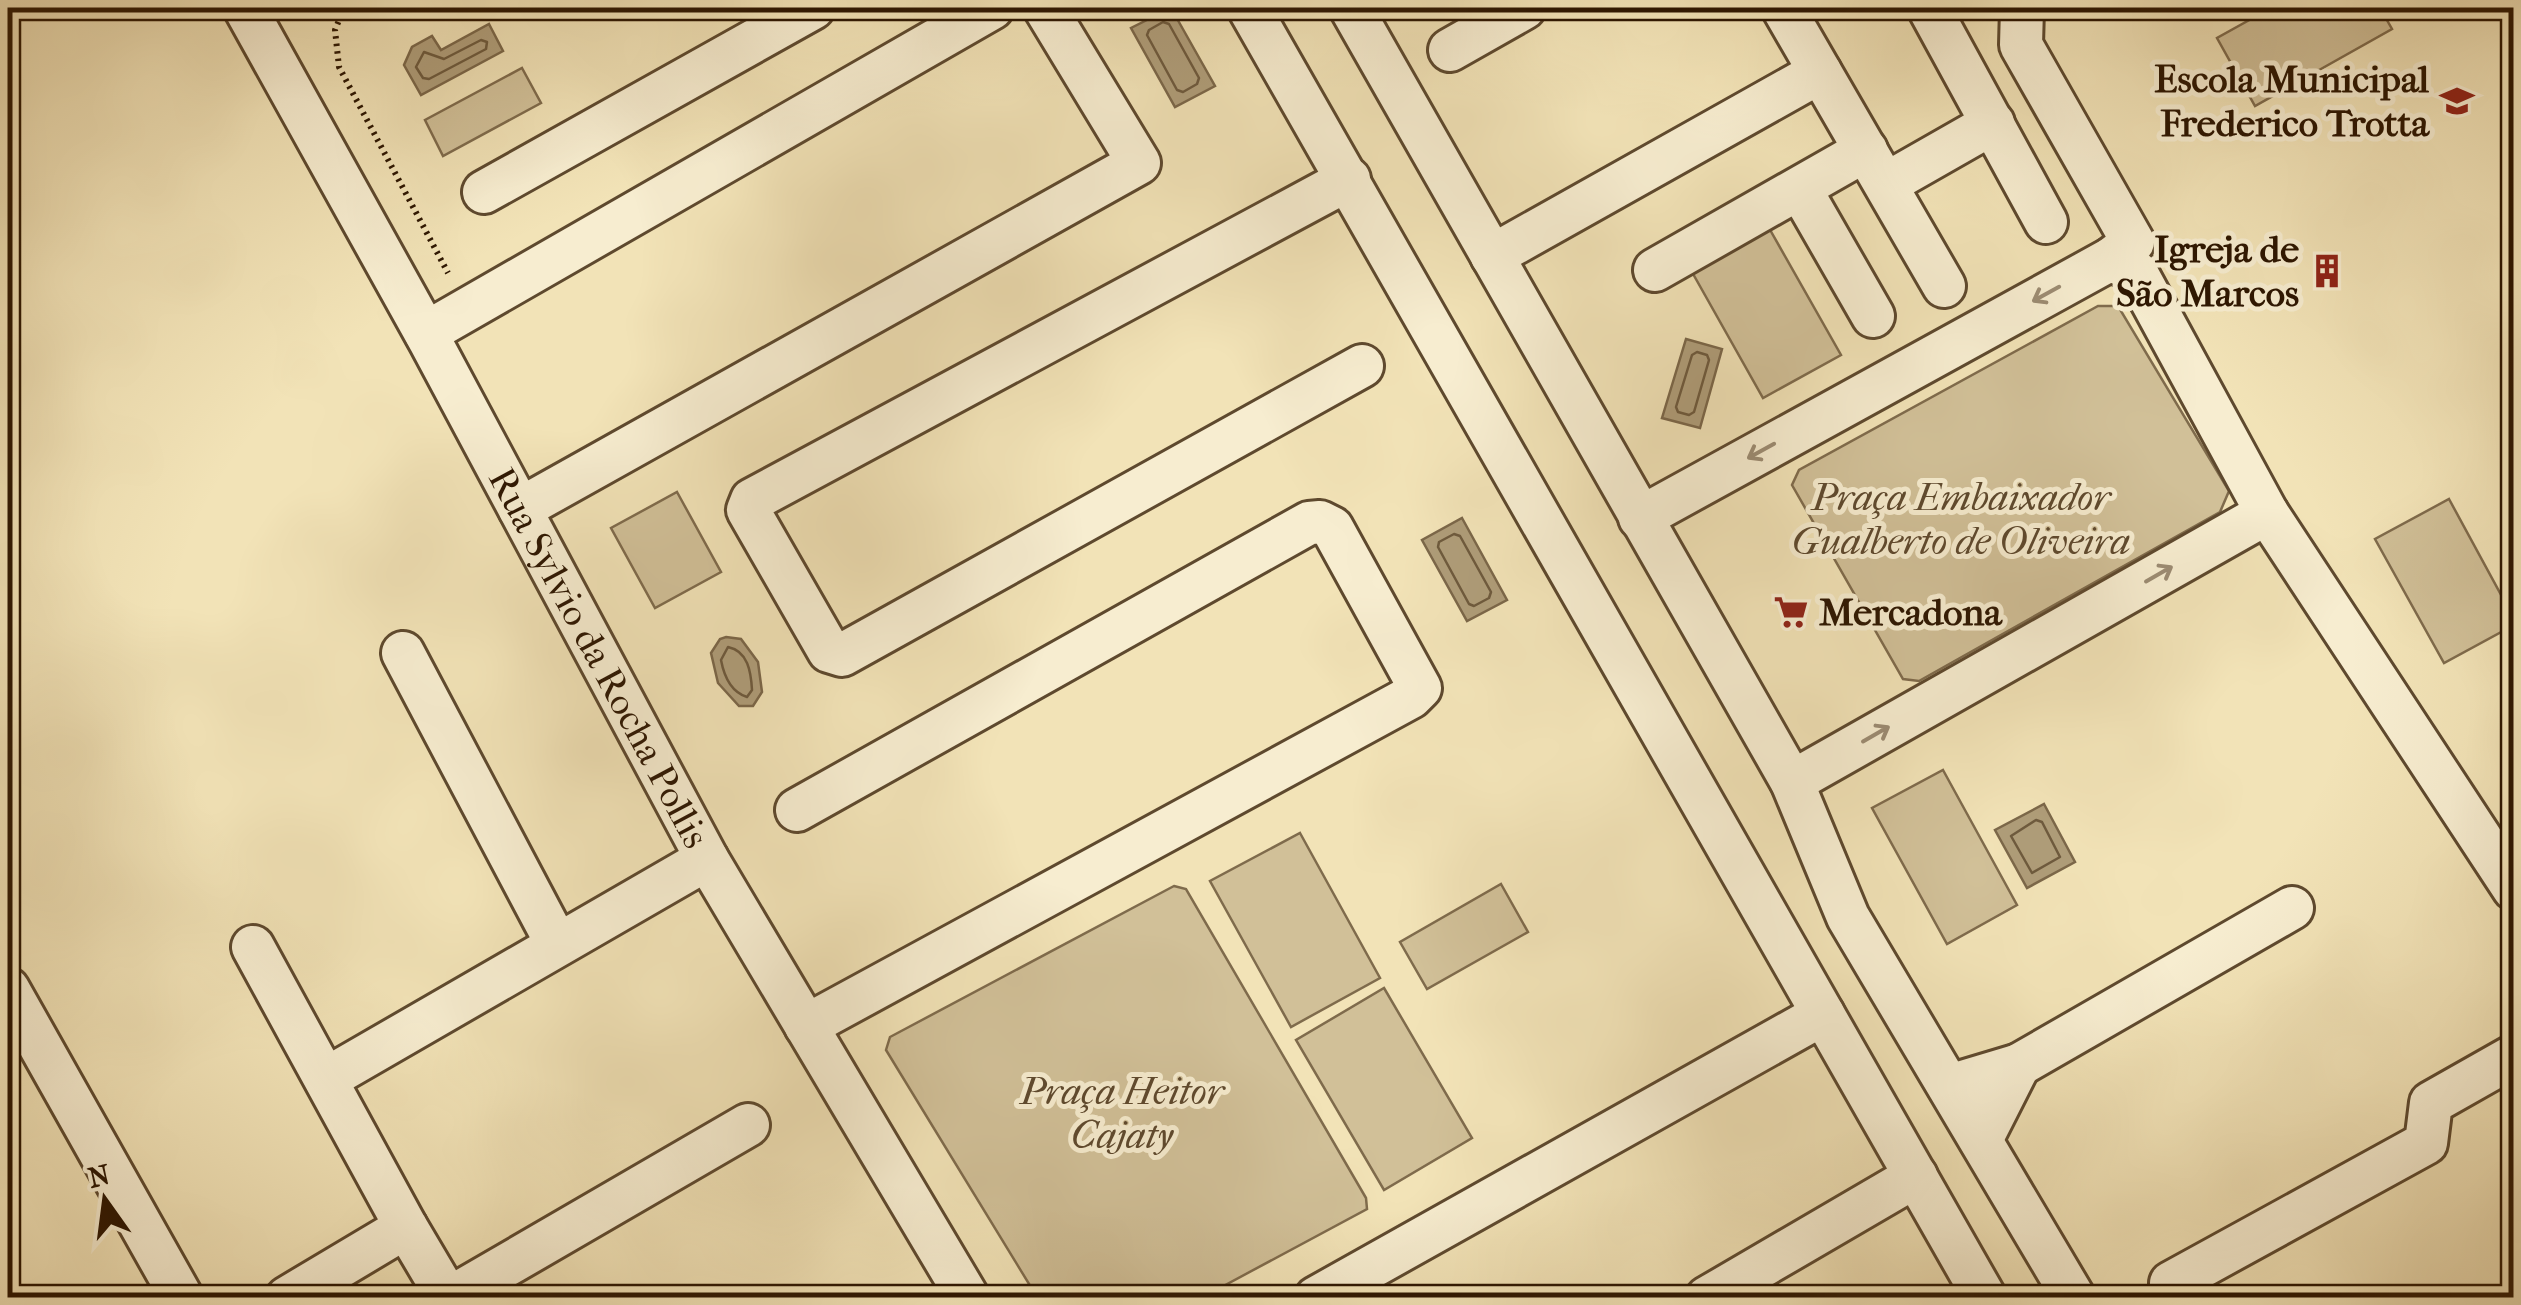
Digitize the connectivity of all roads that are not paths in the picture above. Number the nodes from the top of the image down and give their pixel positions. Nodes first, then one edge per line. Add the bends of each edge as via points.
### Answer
1 (245, 8) edge
2 (812, 8) edge
3 (992, 8) edge
4 (1045, 8) edge
5 (1249, 8) edge
6 (1351, 8) edge
7 (1524, 8) edge
8 (1783, 8) edge
9 (1930, 8) edge
10 (2022, 8) edge
11 (1450, 50) dead end
12 (1816, 66) junction
13 (1993, 124) junction
14 (1876, 167) junction
15 (1349, 179) junction
16 (1800, 189) junction
17 (484, 192) dead end
18 (2046, 222) dead end
19 (1489, 250) junction
20 (2111, 258) junction
21 (1655, 270) dead end
22 (1944, 286) dead end
23 (1873, 316) dead end
24 (426, 333) junction
25 (1362, 366) dead end
26 (520, 508) junction
27 (2266, 513) junction
28 (1640, 518) junction
29 (402, 654) dead end
30 (1792, 782) junction
31 (797, 810) dead end
32 (707, 859) junction
33 (2514, 888) edge
34 (2292, 908) dead end
35 (557, 944) junction
36 (253, 947) dead end
37 (8, 988) edge
38 (1823, 1014) junction
39 (806, 1026) junction
40 (2514, 1056) edge
41 (2019, 1065) junction
42 (326, 1078) junction
43 (1949, 1086) junction
44 (748, 1125) dead end
45 (1981, 1140) junction
46 (1916, 1176) junction
47 (406, 1227) junction
48 (2170, 1283) dead end
49 (182, 1298) edge
50 (287, 1298) edge
51 (449, 1298) edge
52 (968, 1298) edge
53 (1316, 1298) edge
54 (1707, 1298) edge
55 (1985, 1298) edge
56 (2074, 1298) edge

1 - 24 street, Rua Sylvio da Rocha Pollis
2 - 17 street
3 - 24 street
4 - 26 street via 1139,163
5 - 15 street
6 - 19 street
7 - 11 street
8 - 12 street
9 - 13 street
10 - 20 street via 2021,45 2133,242
12 - 14 street
12 - 19 street
13 - 14 street
13 - 18 street
14 - 16 street
14 - 22 street
15 - 25 street via 752,500 748,510 830,651 842,655
15 - 38 street
16 - 21 street
16 - 23 street
19 - 28 street
20 - 27 street via 2136,272
20 -> 28 street
24 - 26 street, Rua Sylvio da Rocha Pollis
26 - 32 street, Rua Sylvio da Rocha Pollis
30 -> 27 street
27 - 33 street
28 - 30 street
29 - 35 street
30 - 43 street via 1848,917
31 - 39 street via 1309,523 1332,528 1420,688
32 - 35 street
32 - 39 street, Rua Sylvio da Rocha Pollis
34 - 41 street
35 - 42 street
36 - 42 street
37 - 49 street
38 - 46 street
38 - 53 street
39 - 52 street, Rua Sylvio da Rocha Pollis
40 - 48 street via 2432,1103 2426,1143
41 - 43 street
41 - 45 street
42 - 47 street
43 - 45 street
44 - 51 street
45 - 56 street
46 - 54 street
46 - 55 street
47 - 50 street
47 - 51 street

